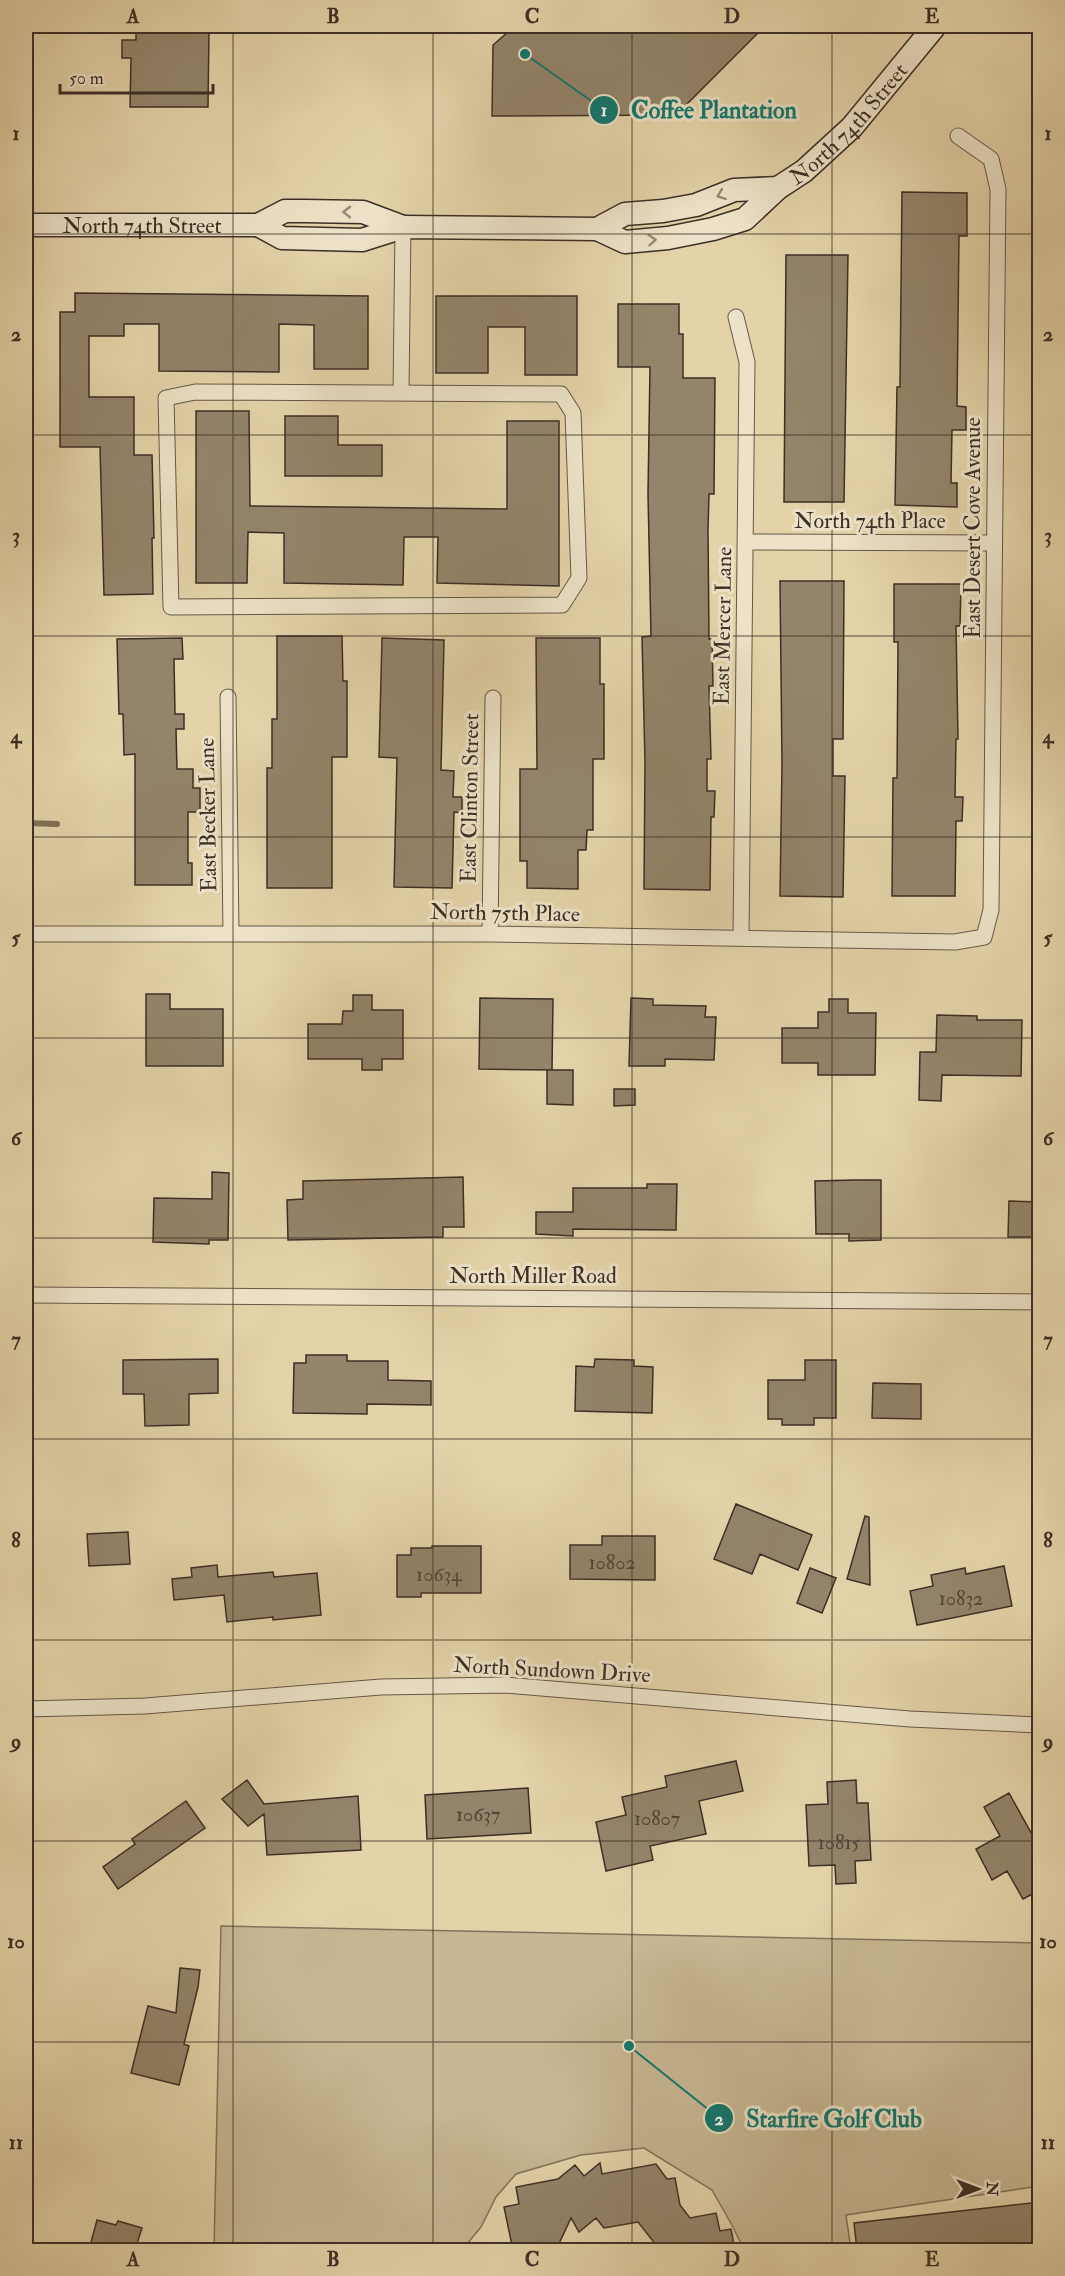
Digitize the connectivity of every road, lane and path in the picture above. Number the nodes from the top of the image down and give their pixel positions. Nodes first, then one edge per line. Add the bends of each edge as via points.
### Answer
1 (935, 26) edge
2 (958, 136) dead end
3 (26, 225) edge
4 (403, 227) junction
5 (736, 317) dead end
6 (400, 393) junction
7 (746, 542) junction
8 (993, 543) junction
9 (228, 697) dead end
10 (493, 698) dead end
11 (231, 933) junction
12 (26, 934) edge
13 (490, 934) junction
14 (741, 937) junction
15 (984, 937) joint
16 (26, 1295) edge
17 (1040, 1302) edge
18 (26, 1709) edge
19 (1040, 1725) edge

1 - 4 street, North 74th Street via 852,126 804,171 778,188 734,190 696,205 625,214 597,229
2 - 8 street, East Desert Cove Avenue via 991,159 998,189
3 - 4 street, North 74th Street via 258,225 285,211 304,211 363,212
4 - 6 street
5 - 7 street, East Mercer Lane via 747,362
6 - 6 street via 561,394 573,412 579,578 562,605 171,607 166,398 195,392
7 - 8 street, North 74th Place
7 - 14 street, East Mercer Lane
8 - 15 street, East Desert Cove Avenue via 992,910
9 - 11 street, East Becker Lane
10 - 13 street, East Clinton Street
11 - 12 street, North 75th Place
11 - 13 street, North 75th Place
13 - 14 street, North 75th Place
14 - 15 street, North 75th Place via 955,942
16 - 17 street, North Miller Road
18 - 19 street, North Sundown Drive via 145,1706 381,1687 504,1685 910,1719

